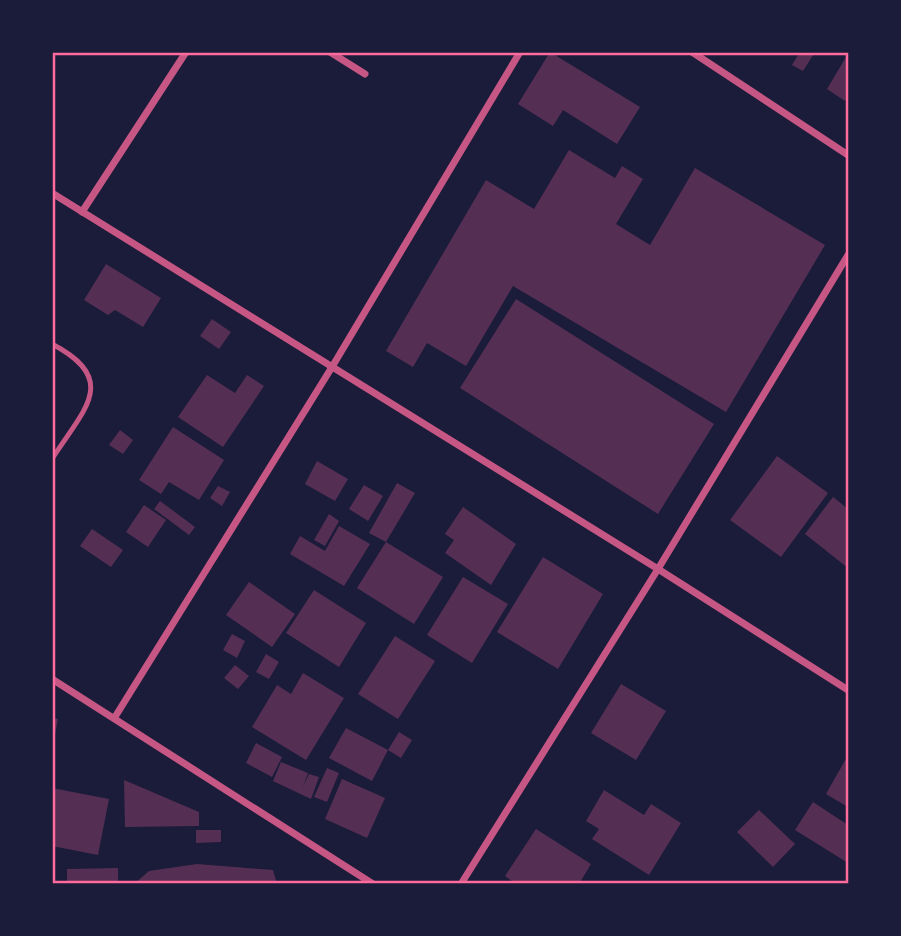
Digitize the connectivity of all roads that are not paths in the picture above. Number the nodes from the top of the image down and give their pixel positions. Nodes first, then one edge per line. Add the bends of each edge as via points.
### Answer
1 (186, 52) edge
2 (330, 52) edge
3 (520, 52) edge
4 (692, 52) edge
5 (365, 74) dead end
6 (849, 155) edge
7 (52, 193) edge
8 (82, 212) junction
9 (849, 255) edge
10 (52, 344) edge
11 (332, 367) junction
12 (52, 458) edge
13 (658, 569) junction
14 (52, 679) edge
15 (849, 690) edge
16 (115, 717) junction
17 (373, 884) edge
18 (461, 884) edge

1 - 8 street
2 - 5 street
3 - 11 street
4 - 6 street
7 - 8 street
8 - 11 street
9 - 13 street
10 - 12 lane via 86,368 92,393
11 - 13 street
11 - 16 street
13 - 15 street
13 - 18 street
14 - 16 street
16 - 17 street

